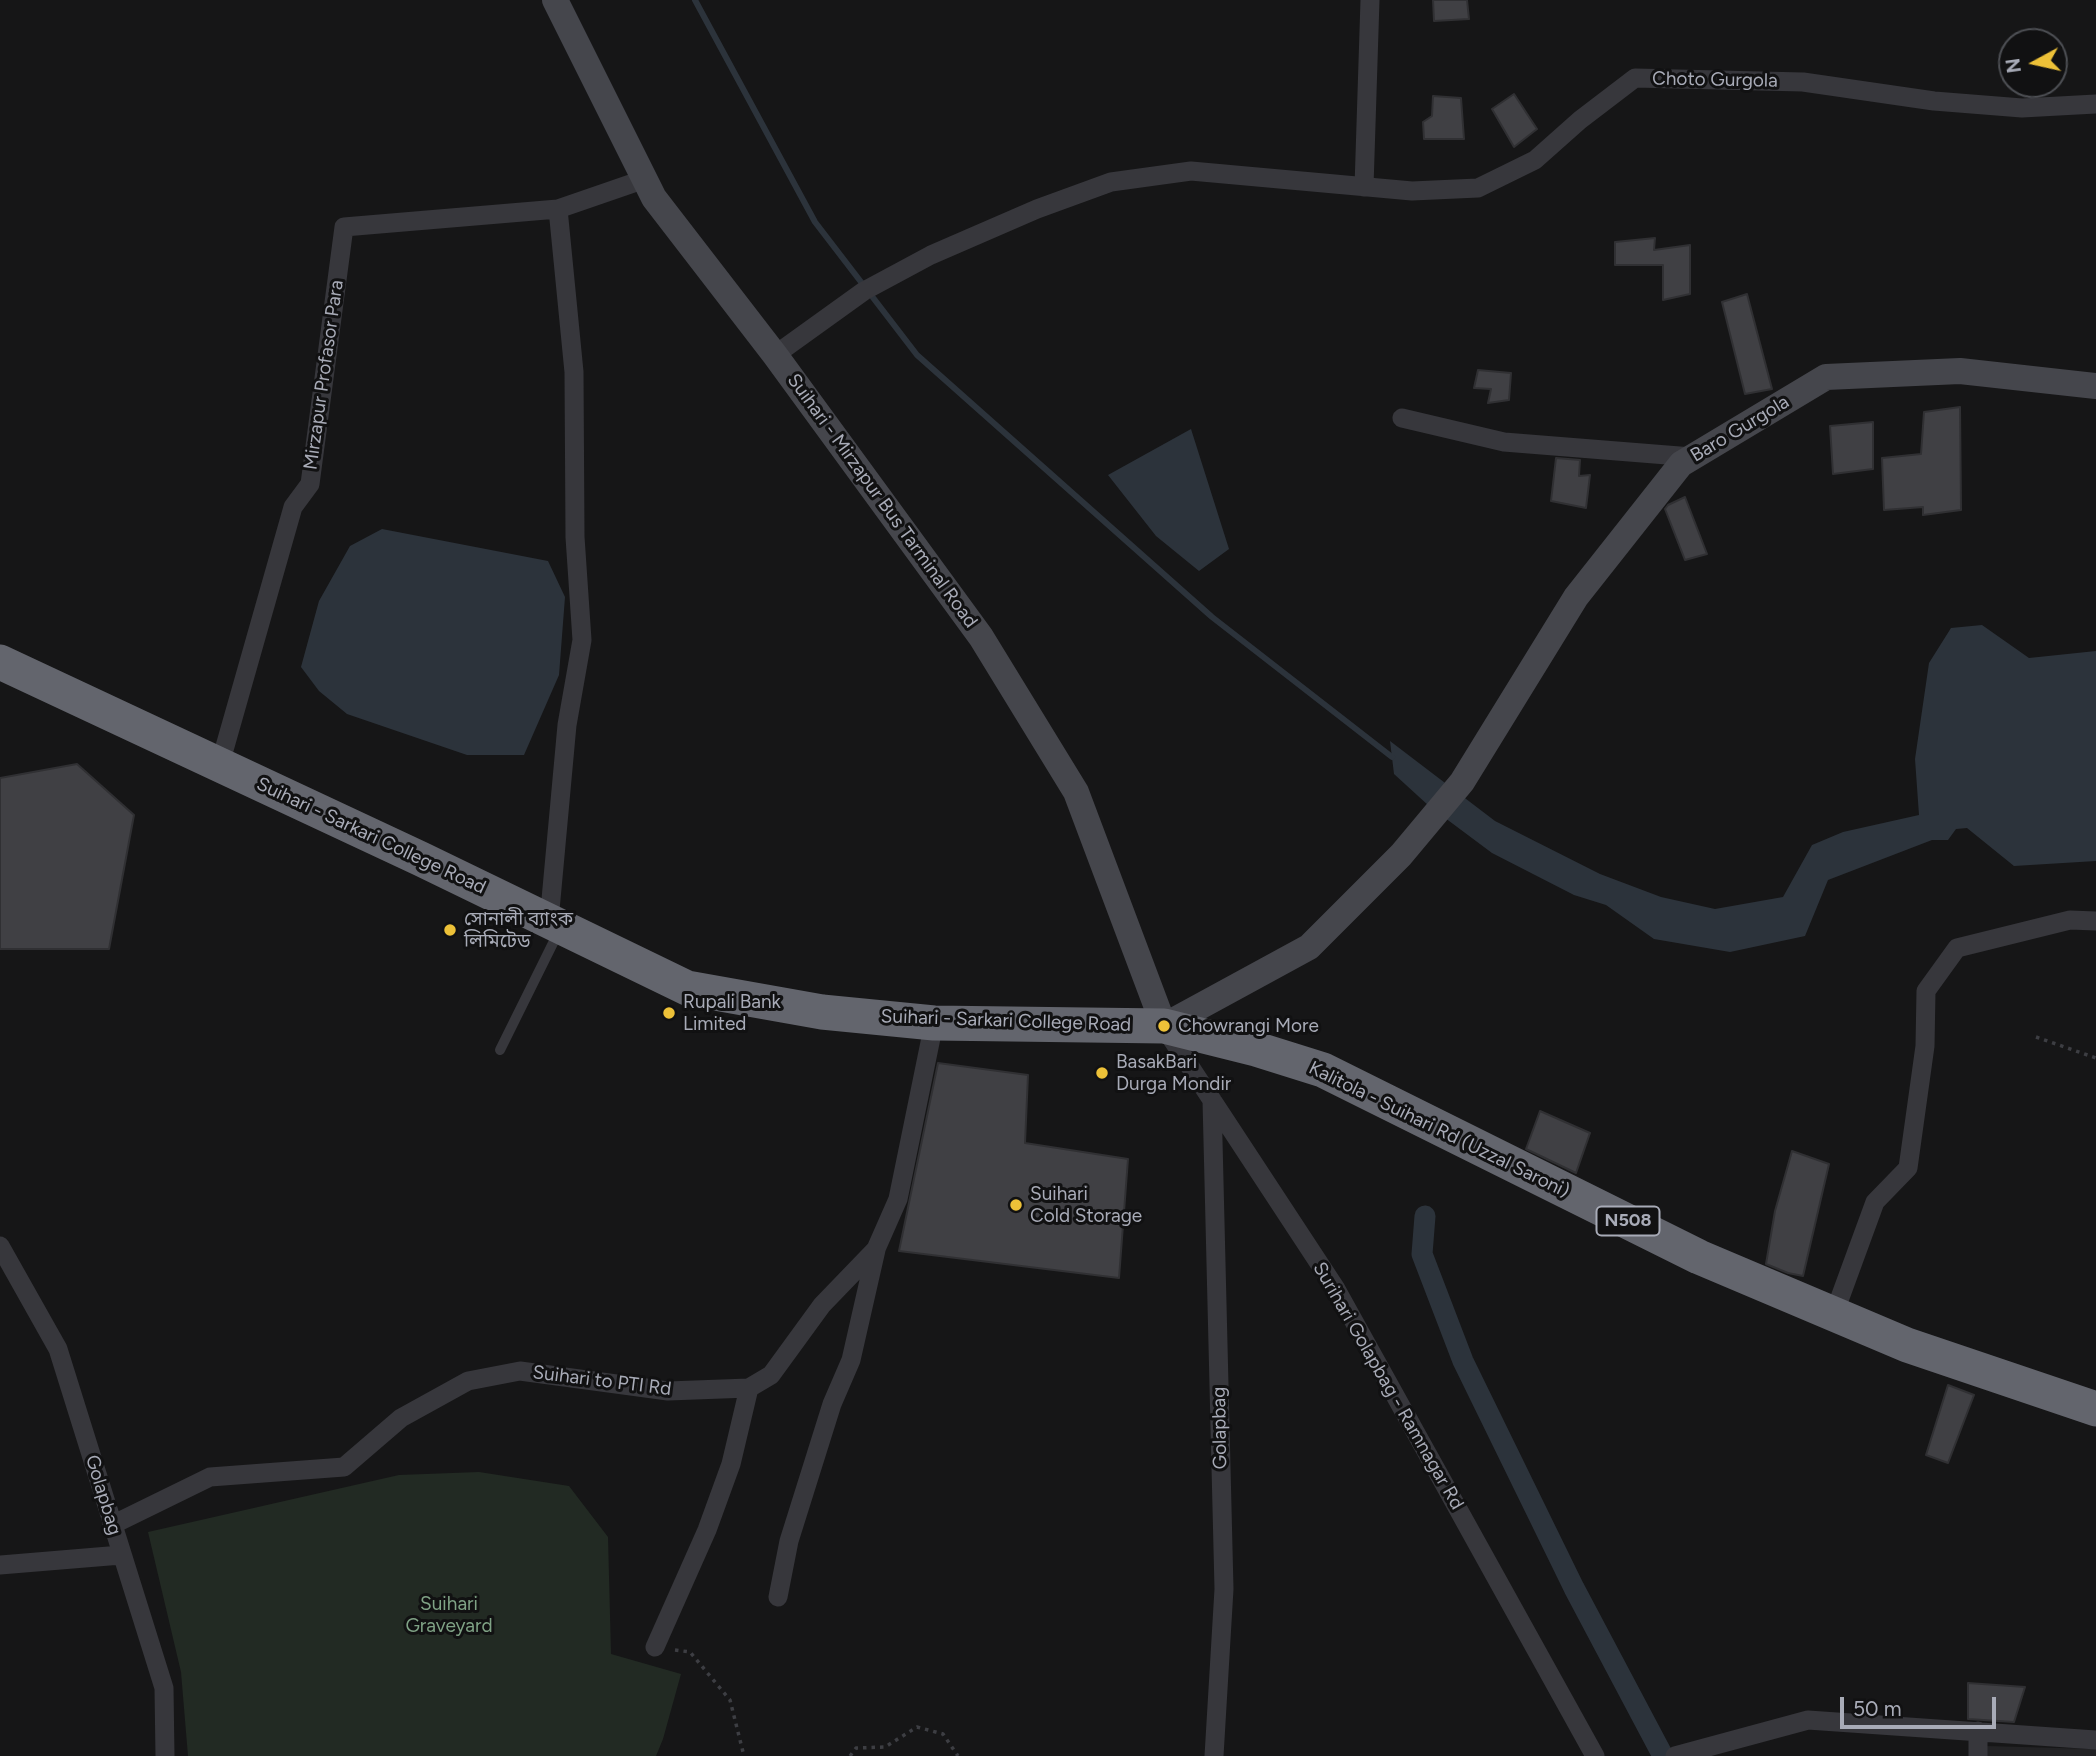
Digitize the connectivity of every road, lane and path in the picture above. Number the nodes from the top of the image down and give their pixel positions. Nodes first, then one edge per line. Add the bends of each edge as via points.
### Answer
1 (555, 0) edge
2 (1370, 0) edge
3 (2096, 104) edge
4 (645, 179) junction
5 (1364, 187) junction
6 (558, 209) junction
7 (775, 355) junction
8 (2096, 386) edge
9 (1402, 418) dead end
10 (1692, 457) junction
11 (0, 662) edge
12 (220, 764) junction
13 (2096, 921) edge
14 (555, 923) junction
15 (934, 1023) junction
16 (1164, 1026) junction
17 (2036, 1037) dead end
18 (500, 1050) dead end
19 (2096, 1058) edge
20 (1212, 1100) junction
21 (0, 1246) edge
22 (876, 1249) junction
23 (1834, 1314) junction
24 (749, 1388) junction
25 (2096, 1409) edge
26 (112, 1525) junction
27 (121, 1555) junction
28 (0, 1565) edge
29 (778, 1597) dead end
30 (655, 1647) joint
31 (1978, 1731) junction
32 (2096, 1740) edge
33 (1679, 1755) edge
34 (165, 1756) edge
35 (744, 1756) edge
36 (850, 1756) edge
37 (958, 1756) edge
38 (1214, 1756) edge
39 (1595, 1756) edge
40 (1978, 1756) edge

1 - 4 street, Suihari - Mirzapur Bus Tarminal Road
2 - 5 street
3 - 5 street, Choto Gurgola via 2022,108 1803,82 1635,78 1535,160 1478,188 1412,191
4 - 6 street, Mirzapur Profasor Para
4 - 7 street, Suihari - Mirzapur Bus Tarminal Road via 654,198
5 - 7 street, Choto Gurgola via 1191,171 1111,181 931,255 847,303
6 - 12 street, Mirzapur Profasor Para via 344,227 310,484 293,507
6 - 14 street via 574,372 575,537 582,640 567,725
7 - 16 street, Suihari - Mirzapur Bus Tarminal Road via 981,637 1076,792
8 - 10 street, Baro Gurgola via 1960,371 1826,377
9 - 10 street via 1504,442
10 - 16 street, Baro Gurgola via 1681,464 1576,597 1462,782 1401,855 1309,947
11 - 12 highway, Suihari - Sarkari College Road / N508
12 - 14 highway, Suihari - Sarkari College Road / N508
13 - 23 street via 2070,920 1957,948 1926,991 1925,1046 1908,1168 1875,1202
14 - 15 highway, Suihari - Sarkari College Road / N508 via 687,988 822,1012
14 - 18 lane
15 - 16 highway, Suihari - Sarkari College Road / N508
15 - 22 street via 898,1199
16 - 20 street, Surihari Golapbag - Ramnagar Rd
16 - 23 highway, Kalitola - Suihari Rd (Uzzal Saroni) / N508 via 1323,1070 1699,1257
17 - 19 path
20 - 38 street, Golapbag via 1224,1589
20 - 39 street, Surihari Golapbag - Ramnagar Rd via 1336,1289
21 - 26 street, Golapbag via 58,1349
22 - 24 street via 822,1305 771,1375
22 - 29 street via 851,1360 832,1404 789,1541
23 - 25 highway, Kalitola - Suihari Rd (Uzzal Saroni) / N508 via 1906,1345
24 - 26 street, Suihari to PTI Rd via 667,1391 520,1371 468,1381 401,1418 344,1467 210,1478
24 - 30 street via 731,1464
26 - 27 street, Golapbag
27 - 28 street
27 - 34 street, Golapbag via 164,1688
30 - 35 path via 690,1652 730,1700
31 - 32 street
31 - 33 street via 1808,1720
31 - 40 street
36 - 37 path via 856,1748 886,1747 917,1727 943,1734

